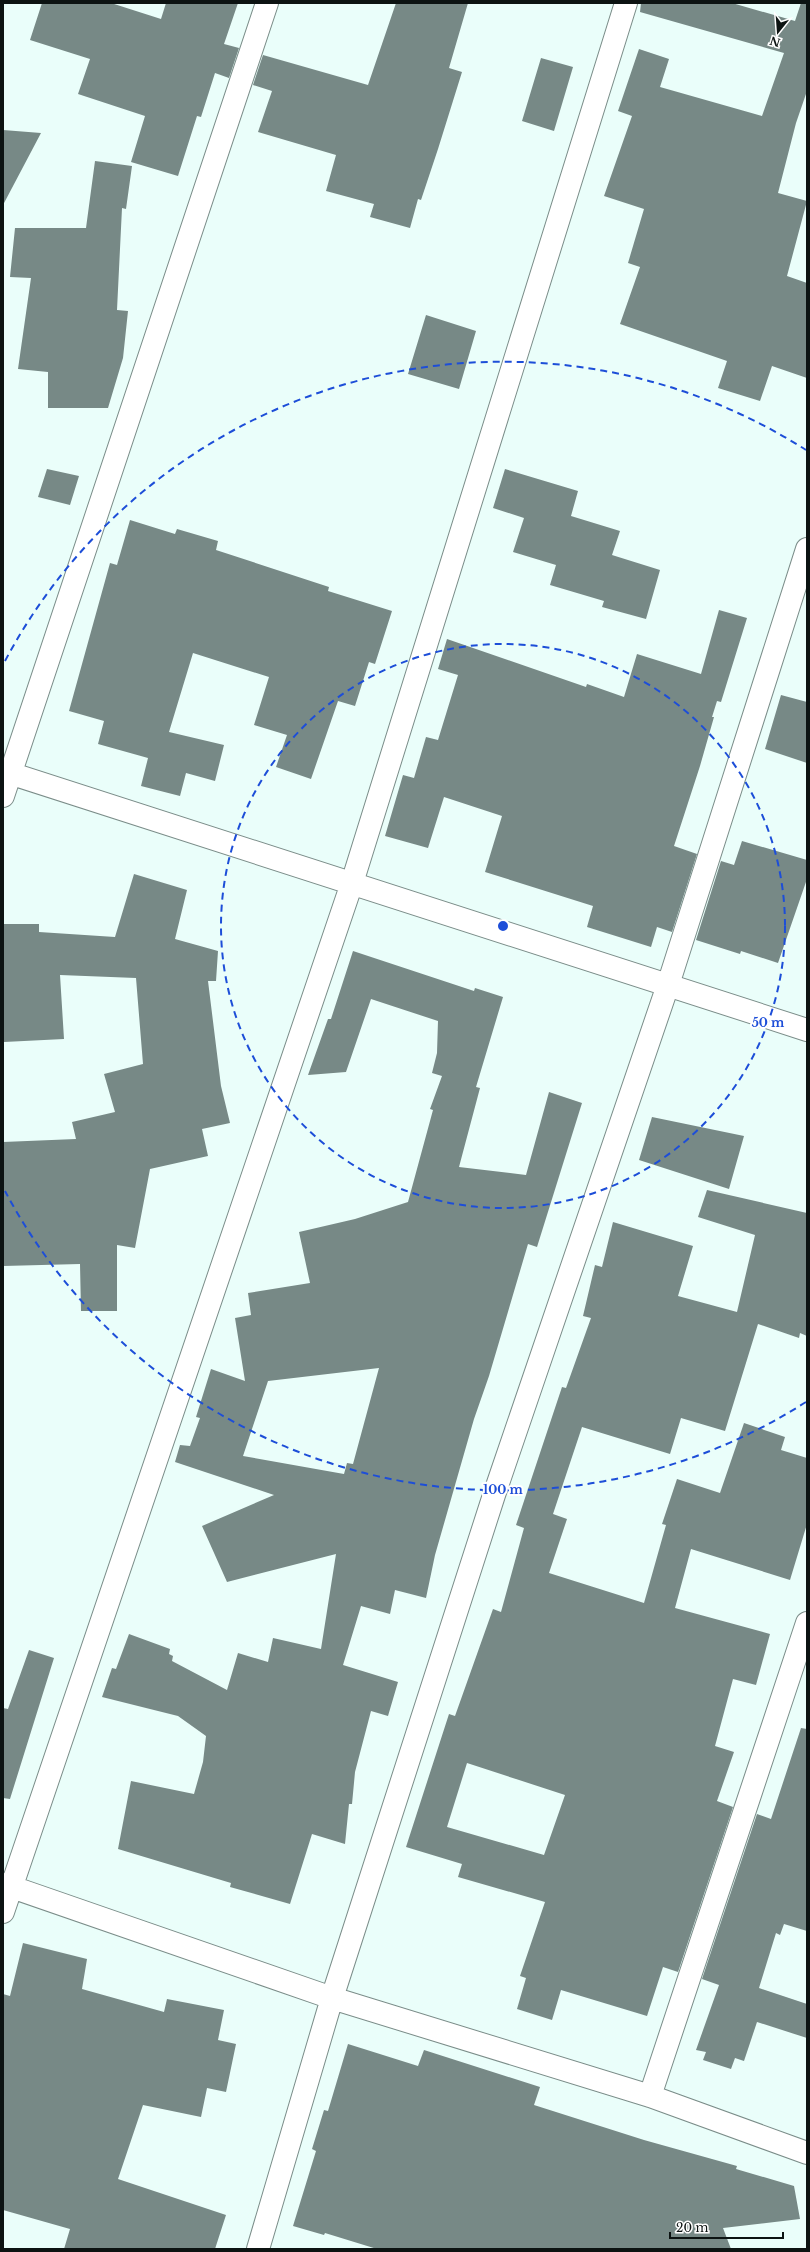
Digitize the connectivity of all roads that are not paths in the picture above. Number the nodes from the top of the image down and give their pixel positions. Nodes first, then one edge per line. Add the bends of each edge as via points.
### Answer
1 (267, 3) edge
2 (626, 3) edge
3 (807, 549) edge
4 (7, 772) edge
5 (3, 796) edge
6 (352, 883) junction
7 (668, 985) junction
8 (807, 1030) edge
9 (807, 1623) edge
10 (7, 1885) edge
11 (3, 1912) edge
12 (332, 1998) junction
13 (650, 2096) junction
14 (807, 2152) edge
15 (258, 2249) edge

1 - 4 street
2 - 6 street
3 - 7 street
4 - 5 street
4 - 6 street
6 - 7 street
6 - 10 street
7 - 8 street
7 - 12 street via 494,1495
9 - 13 street
10 - 11 street
10 - 12 street
12 - 13 street
12 - 15 street
13 - 14 street

